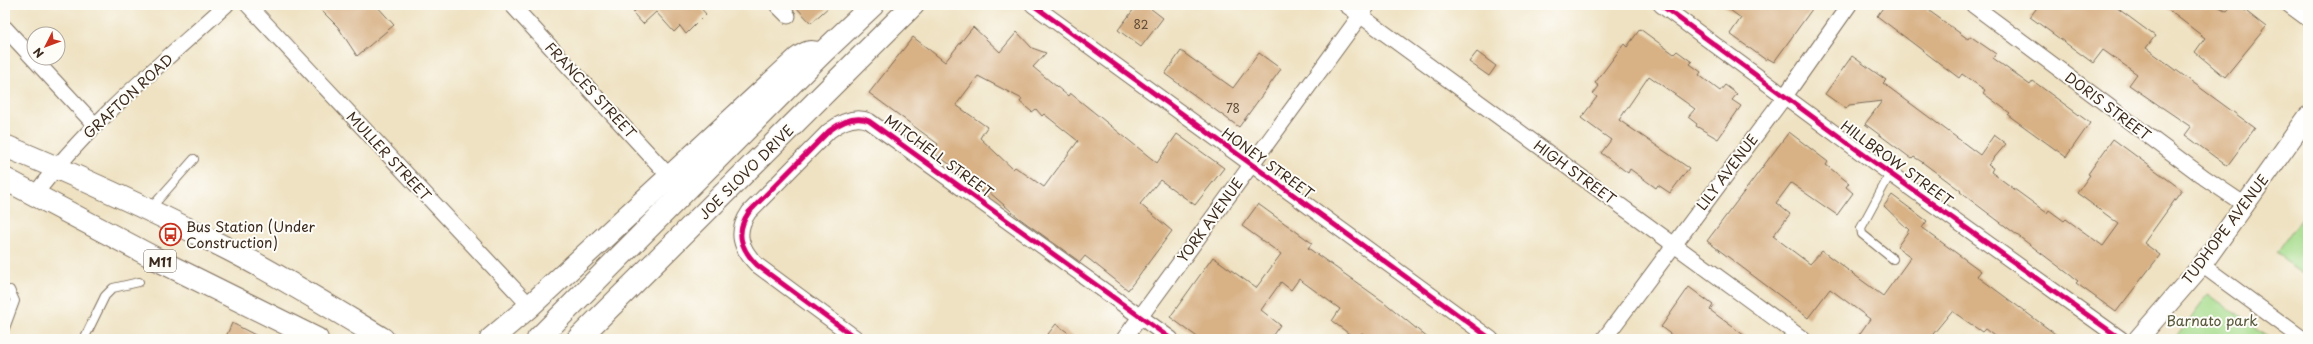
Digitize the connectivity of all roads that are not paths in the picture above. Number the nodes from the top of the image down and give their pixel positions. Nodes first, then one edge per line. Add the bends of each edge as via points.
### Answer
1 (226, 5) edge
2 (248, 5) edge
3 (512, 5) edge
4 (777, 5) edge
5 (872, 5) edge
6 (913, 5) edge
7 (1033, 5) edge
8 (1346, 5) edge
9 (1660, 5) edge
10 (1849, 5) edge
11 (1973, 5) edge
12 (2289, 5) edge
13 (1364, 10) edge
14 (788, 16) dead end
15 (2308, 19) edge
16 (5, 28) edge
17 (821, 54) junction
18 (1785, 96) junction
19 (2308, 116) edge
20 (94, 125) junction
21 (5, 146) edge
22 (194, 159) dead end
23 (1250, 165) junction
24 (56, 167) junction
25 (1890, 174) junction
26 (669, 176) junction
27 (5, 179) edge
28 (36, 194) junction
29 (2245, 205) junction
30 (148, 211) junction
31 (1674, 244) junction
32 (1893, 259) dead end
33 (162, 262) junction
34 (2202, 265) junction
35 (139, 282) dead end
36 (10, 290) dead end
37 (530, 306) junction
38 (1140, 316) junction
39 (5, 328) edge
40 (84, 339) edge
41 (288, 339) edge
42 (317, 339) edge
43 (383, 339) edge
44 (491, 339) edge
45 (538, 339) edge
46 (578, 339) edge
47 (857, 339) edge
48 (1124, 339) edge
49 (1171, 339) edge
50 (1491, 339) edge
51 (1604, 339) edge
52 (1803, 339) edge
53 (2121, 339) edge
54 (2138, 339) edge
55 (2303, 339) edge

1 - 20 street, GRAFTON ROAD
2 - 37 street, MULLER STREET
3 - 26 street, FRANCES STREET
4 - 14 street
5 - 17 main road, JOE SLOVO DRIVE
6 - 46 main road, JOE SLOVO DRIVE
7 - 23 street, HONEY STREET
8 - 13 street, HIGH STREET
9 - 18 street, HILLBROW STREET
10 - 18 street, LILY AVENUE
11 - 29 street, DORIS STREET
12 - 15 street
13 - 23 street, YORK AVENUE
13 - 31 street, HIGH STREET
16 - 20 street
17 - 26 main road via 806,52 797,59
17 - 45 main road, JOE SLOVO DRIVE
18 - 25 street, HILLBROW STREET
18 - 31 street, LILY AVENUE
19 - 29 street, TUDHOPE AVENUE
20 - 24 street, GRAFTON ROAD
21 - 24 main road
22 - 30 lane
23 - 38 street, YORK AVENUE
23 - 50 street, HONEY STREET
24 - 28 street, GRAFTON ROAD
24 - 30 main road
25 - 32 lane via 1861,228 1862,234
25 - 53 street, HILLBROW STREET
26 - 37 main road
27 - 28 main road, M11
28 - 33 main road, M11
29 - 34 street, TUDHOPE AVENUE
30 - 43 main road via 242,257
31 - 51 street, LILY AVENUE
31 - 52 street, HIGH STREET
33 - 41 main road via 205,292
33 - 42 main road, M11
34 - 54 street, TUDHOPE AVENUE
34 - 55 street
35 - 40 lane via 113,288 105,296
36 - 39 lane via 15,301
37 - 44 main road
38 - 47 street, MITCHELL STREET via 864,119 845,121 829,131 749,212 740,228 748,256 756,265
38 - 48 street, YORK AVENUE
38 - 49 street, MITCHELL STREET

